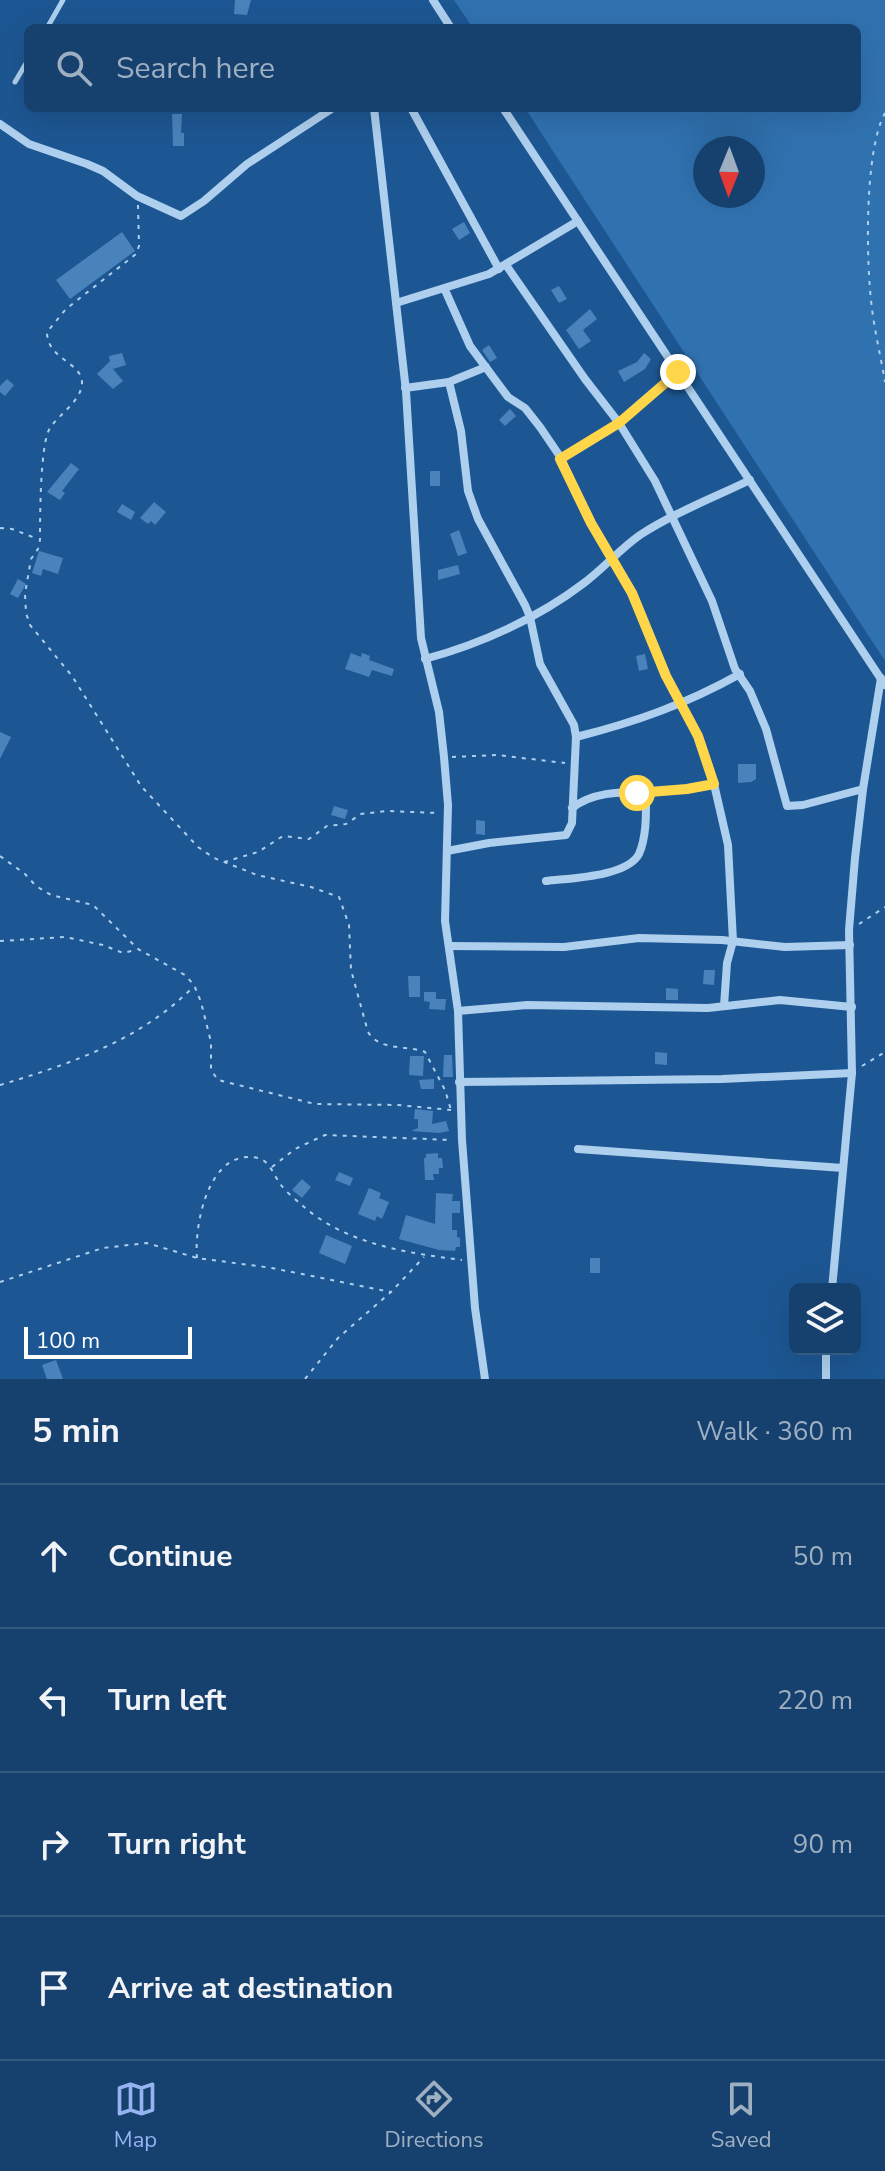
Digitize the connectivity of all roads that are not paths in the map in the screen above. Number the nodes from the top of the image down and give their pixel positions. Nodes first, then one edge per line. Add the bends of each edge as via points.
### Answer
1 (63, 0) edge
2 (433, 0) edge
3 (49, 24) edge
4 (445, 24) edge
5 (24, 67) edge
6 (15, 82) dead end
7 (327, 112) edge
8 (374, 112) edge
9 (413, 112) edge
10 (506, 112) edge
11 (0, 124) edge
12 (578, 221) junction
13 (502, 267) junction
14 (445, 290) junction
15 (396, 303) junction
16 (486, 367) junction
17 (678, 372) junction
18 (449, 382) junction
19 (405, 388) junction
20 (619, 423) junction
21 (560, 459) junction
22 (750, 480) junction
23 (671, 517) junction
24 (612, 557) junction
25 (530, 617) junction
26 (425, 659) junction
27 (740, 674) junction
28 (883, 682) edge
29 (682, 704) junction
30 (576, 737) junction
31 (714, 784) junction
32 (863, 789) junction
33 (646, 792) junction
34 (572, 808) junction
35 (447, 851) junction
36 (546, 881) dead end
37 (733, 941) junction
38 (850, 945) junction
39 (449, 946) junction
40 (724, 1006) junction
41 (852, 1007) junction
42 (458, 1011) junction
43 (852, 1073) junction
44 (459, 1082) junction
45 (578, 1149) dead end
46 (843, 1168) junction
47 (833, 1283) edge
48 (826, 1355) edge
49 (485, 1379) edge
50 (826, 1379) edge

1 - 3 lane
2 - 4 street
5 - 6 lane
7 - 11 street via 247,164 186,215 137,196 103,171 29,144
8 - 15 street
9 - 13 street
10 - 12 street
12 - 13 street
12 - 17 street
13 - 14 street
13 - 20 street
14 - 15 street
14 - 16 street via 458,325
15 - 19 street
16 - 18 street
16 - 21 street via 508,397 525,408
17 - 20 street
17 - 22 street
18 - 19 street
18 - 25 street via 468,491
19 - 26 street
20 - 21 street
20 - 23 street
21 - 24 street
22 - 23 street
22 - 28 street
23 - 24 street
23 - 27 street
24 - 25 street via 581,585
24 - 29 street
25 - 26 street via 476,643
25 - 30 street via 540,664
26 - 35 street via 439,712
27 - 29 street
27 - 32 street via 766,729 787,806
28 - 32 street
29 - 30 street
29 - 31 street
30 - 34 street
31 - 33 street
31 - 37 street via 728,845
32 - 38 street
33 - 34 street via 603,794
33 - 36 street via 642,842 633,862 603,873
34 - 35 street via 570,830 560,837
35 - 39 street via 444,901
37 - 38 street via 785,947
37 - 39 street via 639,938 564,947
37 - 40 street
38 - 41 street
39 - 42 street
40 - 41 street via 780,1000
40 - 42 street via 527,1005
41 - 43 street
42 - 44 street
43 - 44 street
43 - 46 street
44 - 49 street via 455,1110
45 - 46 street
46 - 47 street
48 - 50 street

